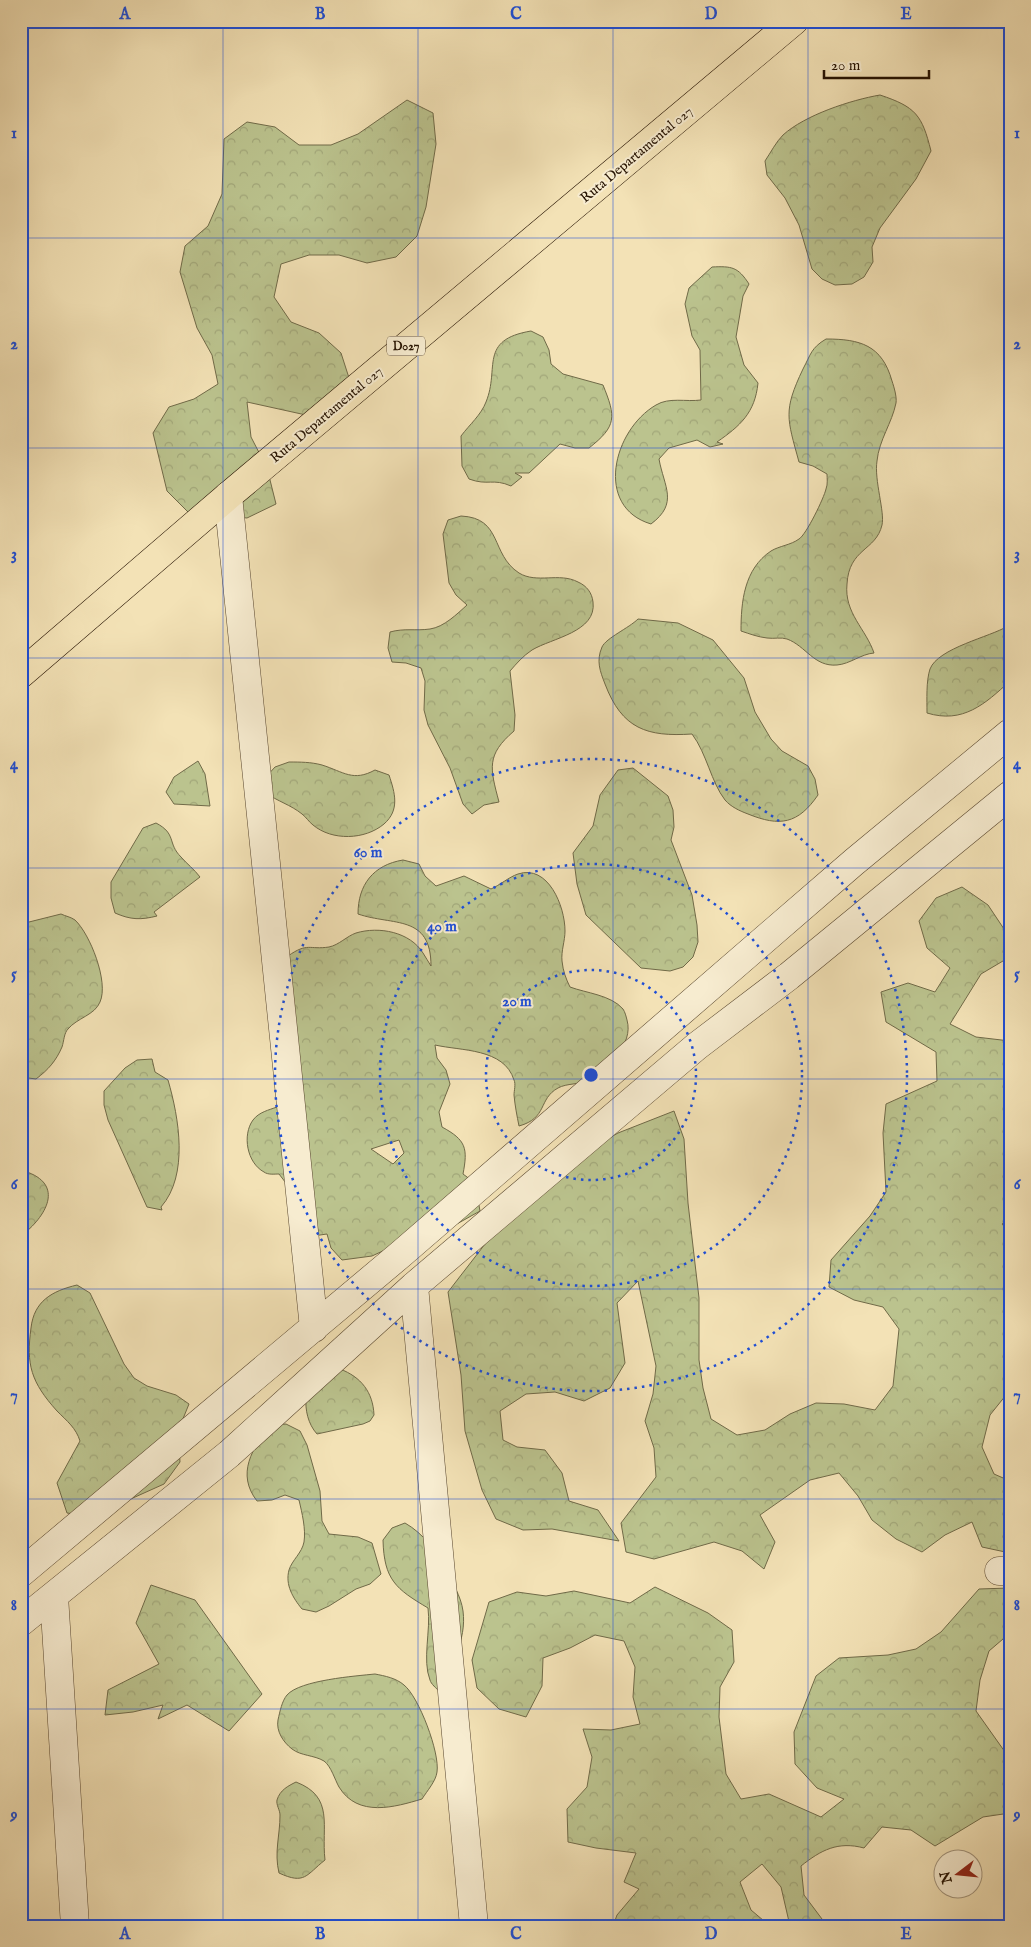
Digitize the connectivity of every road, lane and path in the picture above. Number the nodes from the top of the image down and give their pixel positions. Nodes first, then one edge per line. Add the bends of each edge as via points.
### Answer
1 (794, 21) edge
2 (228, 496) junction
3 (21, 674) edge
4 (1010, 733) edge
5 (1010, 795) edge
6 (414, 1286) junction
7 (314, 1328) junction
8 (21, 1573) edge
9 (54, 1596) junction
10 (21, 1622) edge
11 (75, 1926) edge
12 (474, 1926) edge

1 - 2 main road, Ruta Departamental 027 / D027
2 - 3 main road, Ruta Departamental 027 / D027
2 - 7 street
4 - 7 street via 854,862
5 - 6 street via 789,976 697,1046
6 - 9 street via 229,1454
6 - 12 street
7 - 8 street
9 - 10 street
9 - 11 street

